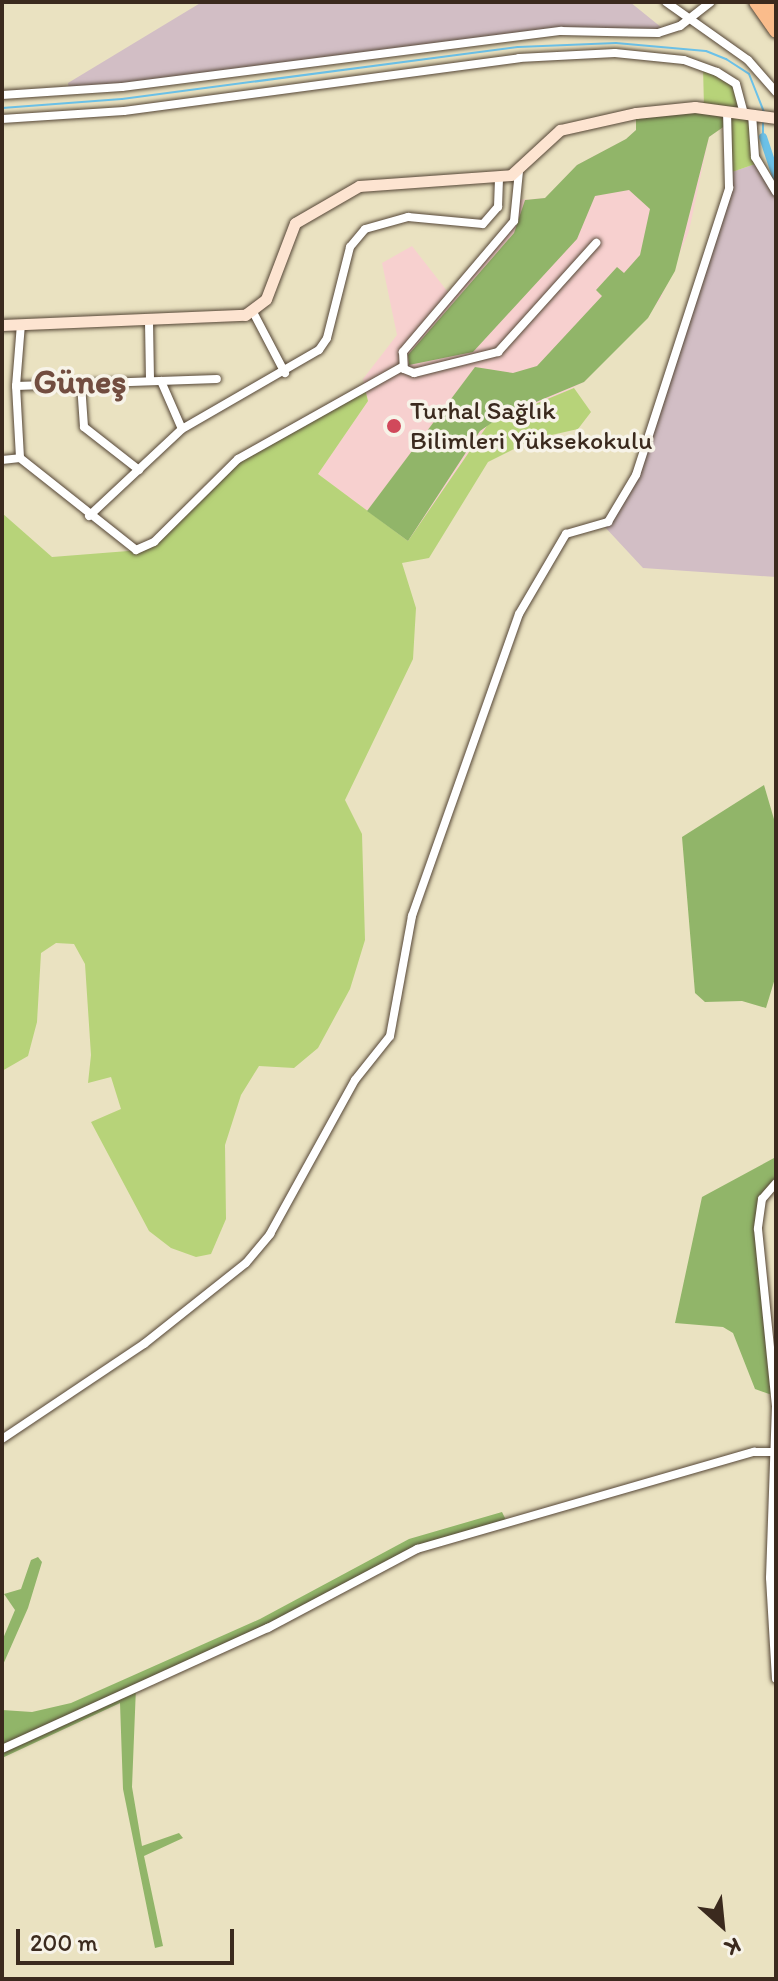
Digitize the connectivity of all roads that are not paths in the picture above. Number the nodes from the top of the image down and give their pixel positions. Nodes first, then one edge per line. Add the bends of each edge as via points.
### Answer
1 (666, 2) edge
2 (711, 2) edge
3 (756, 2) edge
4 (770, 2) edge
5 (776, 11) edge
6 (690, 18) junction
7 (776, 31) edge
8 (776, 92) edge
9 (2, 95) edge
10 (727, 111) junction
11 (751, 114) junction
12 (775, 118) edge
13 (2, 119) edge
14 (519, 171) junction
15 (499, 177) junction
16 (776, 192) edge
17 (596, 243) dead end
18 (253, 312) junction
19 (149, 322) junction
20 (21, 324) junction
21 (2, 325) edge
22 (402, 367) junction
23 (285, 373) junction
24 (217, 379) dead end
25 (150, 381) junction
26 (161, 381) junction
27 (81, 384) junction
28 (16, 386) junction
29 (182, 429) junction
30 (20, 458) junction
31 (2, 460) edge
32 (139, 470) junction
33 (89, 516) junction
34 (772, 1186) edge
35 (2, 1439) edge
36 (774, 1452) junction
37 (776, 1679) edge
38 (2, 1749) edge

1 - 6 street
2 - 6 street
3 - 7 highway
4 - 5 highway
6 - 8 street via 748,60
6 - 9 street via 658,33 561,31 122,87
10 - 11 street
10 - 14 street via 673,109 571,126
10 - 35 street via 729,188 631,486 608,522 572,529 519,614 412,916 396,1024 355,1080 270,1234 220,1289
11 - 12 street
11 - 13 street via 736,84 717,72 675,58 615,53 519,58 124,111
11 - 16 street via 755,157
14 - 15 street
14 - 22 street via 514,221 403,352
15 - 18 street via 368,183 306,214 289,232 266,299
15 - 23 street via 498,207 483,224 393,218 359,235 347,256 324,345
17 - 22 street via 498,352 414,373
18 - 19 street
18 - 23 street
19 - 20 street
19 - 25 street
20 - 21 street
20 - 28 street
22 - 33 street via 238,459 146,547 129,548
23 - 29 street
24 - 26 street
25 - 26 street
25 - 27 street
26 - 29 street
27 - 28 street
27 - 32 street via 84,427
28 - 30 street
29 - 32 street
30 - 31 street
30 - 33 street
32 - 33 street
34 - 36 street via 758,1210 758,1229 776,1406
36 - 37 street via 770,1578
36 - 38 street via 754,1452 417,1549 268,1628

